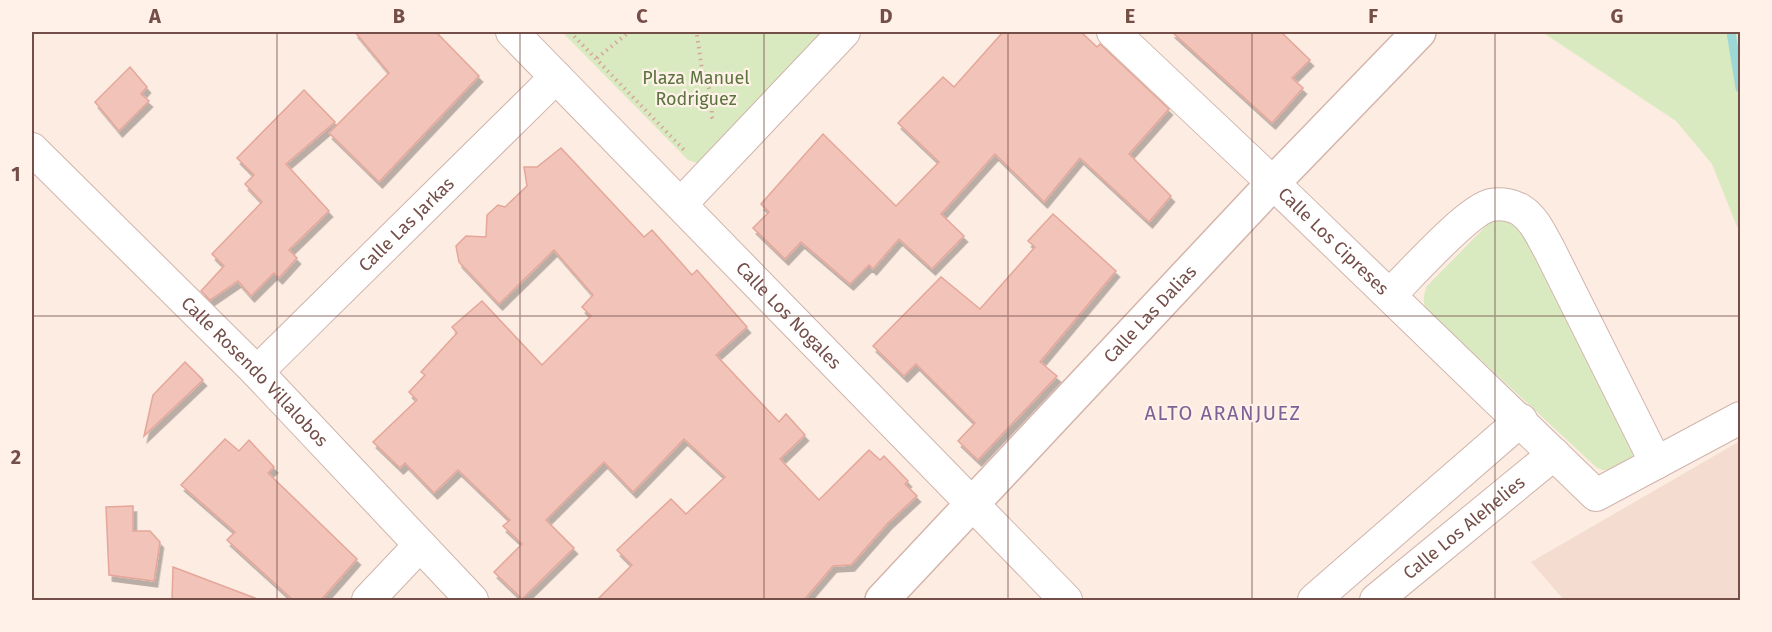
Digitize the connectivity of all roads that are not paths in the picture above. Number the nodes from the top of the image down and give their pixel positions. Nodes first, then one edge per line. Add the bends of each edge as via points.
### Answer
1 (512, 32) edge
2 (844, 32) edge
3 (1113, 32) edge
4 (1419, 32) edge
5 (555, 77) junction
6 (32, 148) edge
7 (1273, 183) junction
8 (681, 204) junction
9 (1390, 295) junction
10 (257, 372) junction
11 (1740, 418) edge
12 (1521, 420) junction
13 (1554, 454) junction
14 (1656, 463) junction
15 (972, 504) junction
16 (420, 545) junction
17 (369, 600) edge
18 (472, 600) edge
19 (882, 600) edge
20 (1066, 600) edge
21 (1314, 600) edge
22 (1376, 600) edge

1 - 5 street, Calle Los Nogales
2 - 8 street
3 - 7 street, Calle Los Cipreses
4 - 7 street, Calle Las Dalias
5 - 8 street, Calle Los Nogales
5 - 10 street, Calle Las Jarkas
6 - 10 street, Calle Rosendo Villalobos
7 - 9 street, Calle Los Cipreses
7 - 15 street, Calle Las Dalias
8 - 15 street, Calle Los Nogales
9 - 12 street, Calle Los Cipreses
9 - 14 street via 1472,214 1489,205 1506,204 1521,210 1533,220 1549,249
10 - 16 street, Calle Rosendo Villalobos
11 - 14 street
12 - 13 street, Calle Los Cipreses
12 - 21 street
13 - 14 street, Calle Los Cipreses via 1596,495
13 - 22 street, Calle Los Alehelies
15 - 19 street, Calle Las Dalias
15 - 20 street, Calle Los Nogales
16 - 17 street
16 - 18 street, Calle Rosendo Villalobos

